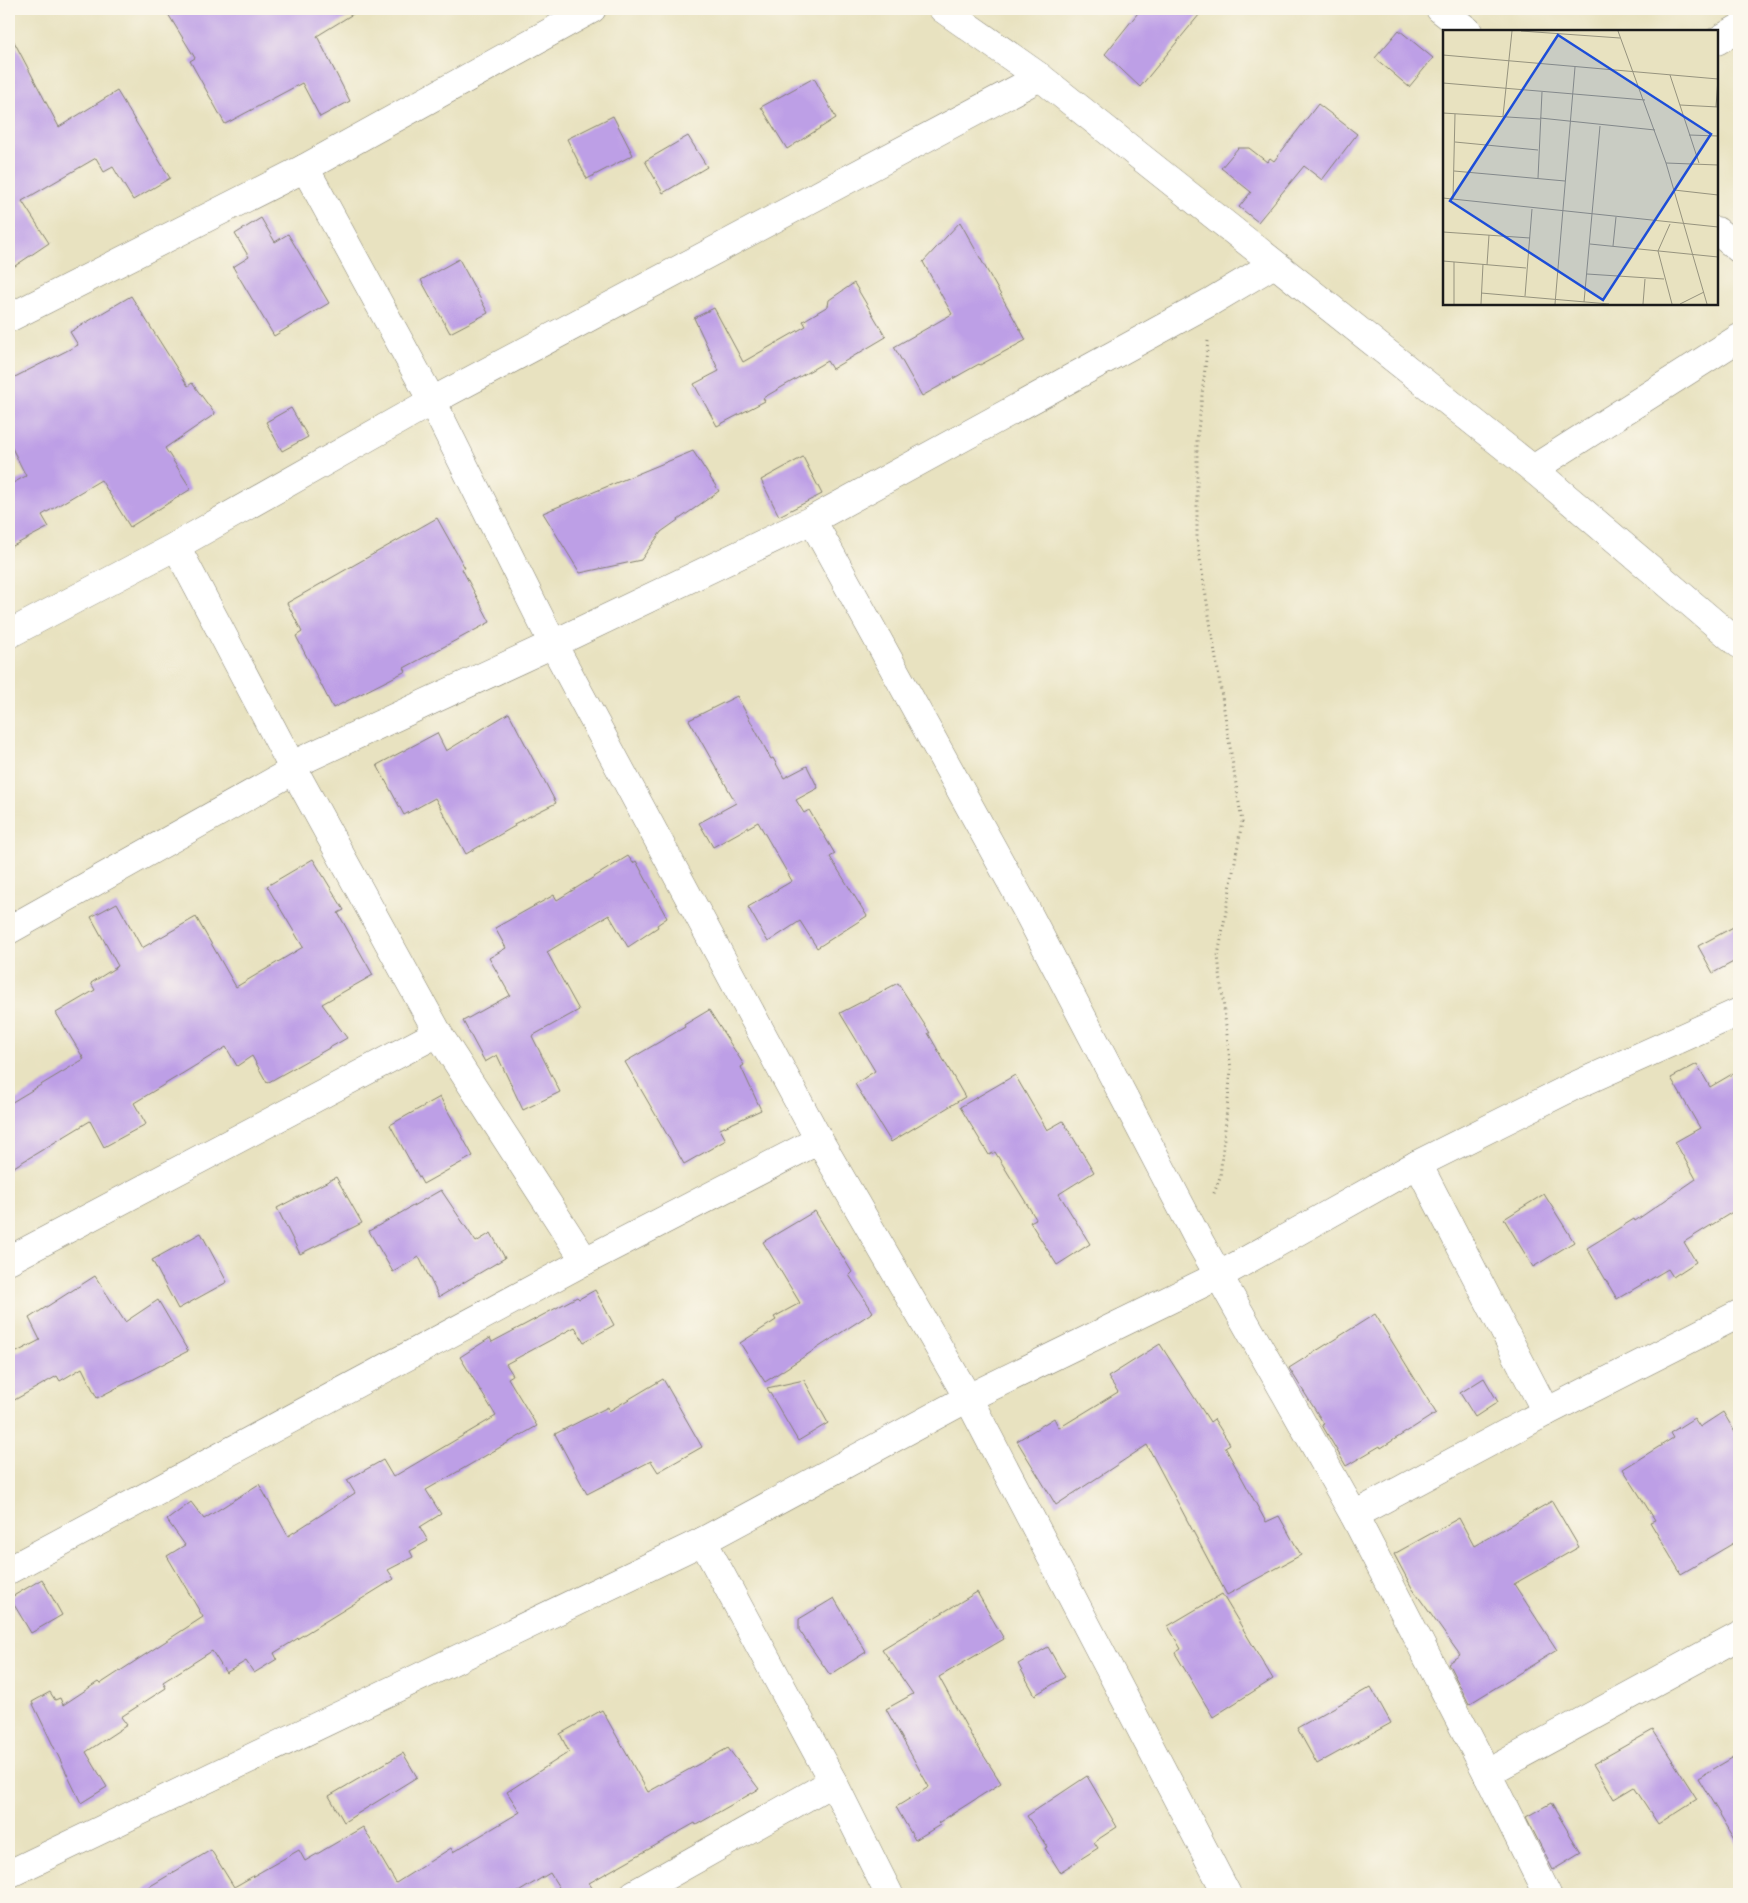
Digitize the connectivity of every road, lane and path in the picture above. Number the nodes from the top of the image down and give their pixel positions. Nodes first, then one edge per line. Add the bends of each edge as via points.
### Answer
1 (592, 9) edge
2 (943, 9) edge
3 (1440, 9) edge
4 (1739, 28) edge
5 (1467, 30) edge
6 (1718, 40) edge
7 (1040, 78) junction
8 (305, 168) junction
9 (1718, 232) edge
10 (1739, 249) edge
11 (1274, 264) junction
12 (1212, 301) junction
13 (9, 318) edge
14 (1739, 338) edge
15 (432, 401) junction
16 (1533, 469) junction
17 (812, 520) junction
18 (176, 546) junction
19 (9, 634) edge
20 (553, 644) junction
21 (1739, 644) edge
22 (293, 767) junction
23 (9, 930) edge
24 (1739, 1012) edge
25 (438, 1032) junction
26 (819, 1140) junction
27 (1418, 1164) junction
28 (1197, 1237) junction
29 (9, 1260) edge
30 (585, 1261) junction
31 (1220, 1275) junction
32 (1739, 1314) edge
33 (968, 1398) junction
34 (1546, 1412) junction
35 (1354, 1515) junction
36 (702, 1540) junction
37 (9, 1570) edge
38 (1739, 1636) edge
39 (1487, 1773) junction
40 (833, 1782) junction
41 (11, 1867) edge
42 (634, 1894) edge
43 (889, 1894) edge
44 (1227, 1894) edge
45 (1546, 1894) edge

1 - 8 street
2 - 7 street
3 - 5 street
4 - 6 street
7 - 11 street
7 - 15 street
8 - 13 street
8 - 15 street
9 - 10 street
11 - 12 street
11 - 16 street
12 - 17 street
12 - 28 path via 1197,440 1197,540 1242,822 1218,956 1230,1070 1220,1178
14 - 16 street
15 - 18 street
15 - 20 street
16 - 21 street
17 - 20 street
17 - 28 street via 1027,911
18 - 19 street
18 - 22 street
20 - 22 street
20 - 26 street
22 - 23 street
22 - 25 street
24 - 27 street via 1572,1087
25 - 29 street
25 - 30 street
26 - 30 street
26 - 33 street
27 - 31 street
27 - 34 street
28 - 31 street
30 - 37 street
31 - 33 street
31 - 35 street
32 - 34 street
33 - 36 street
33 - 44 street
34 - 35 street
35 - 39 street
36 - 40 street
36 - 41 street
38 - 39 street
39 - 45 street
40 - 42 street
40 - 43 street

